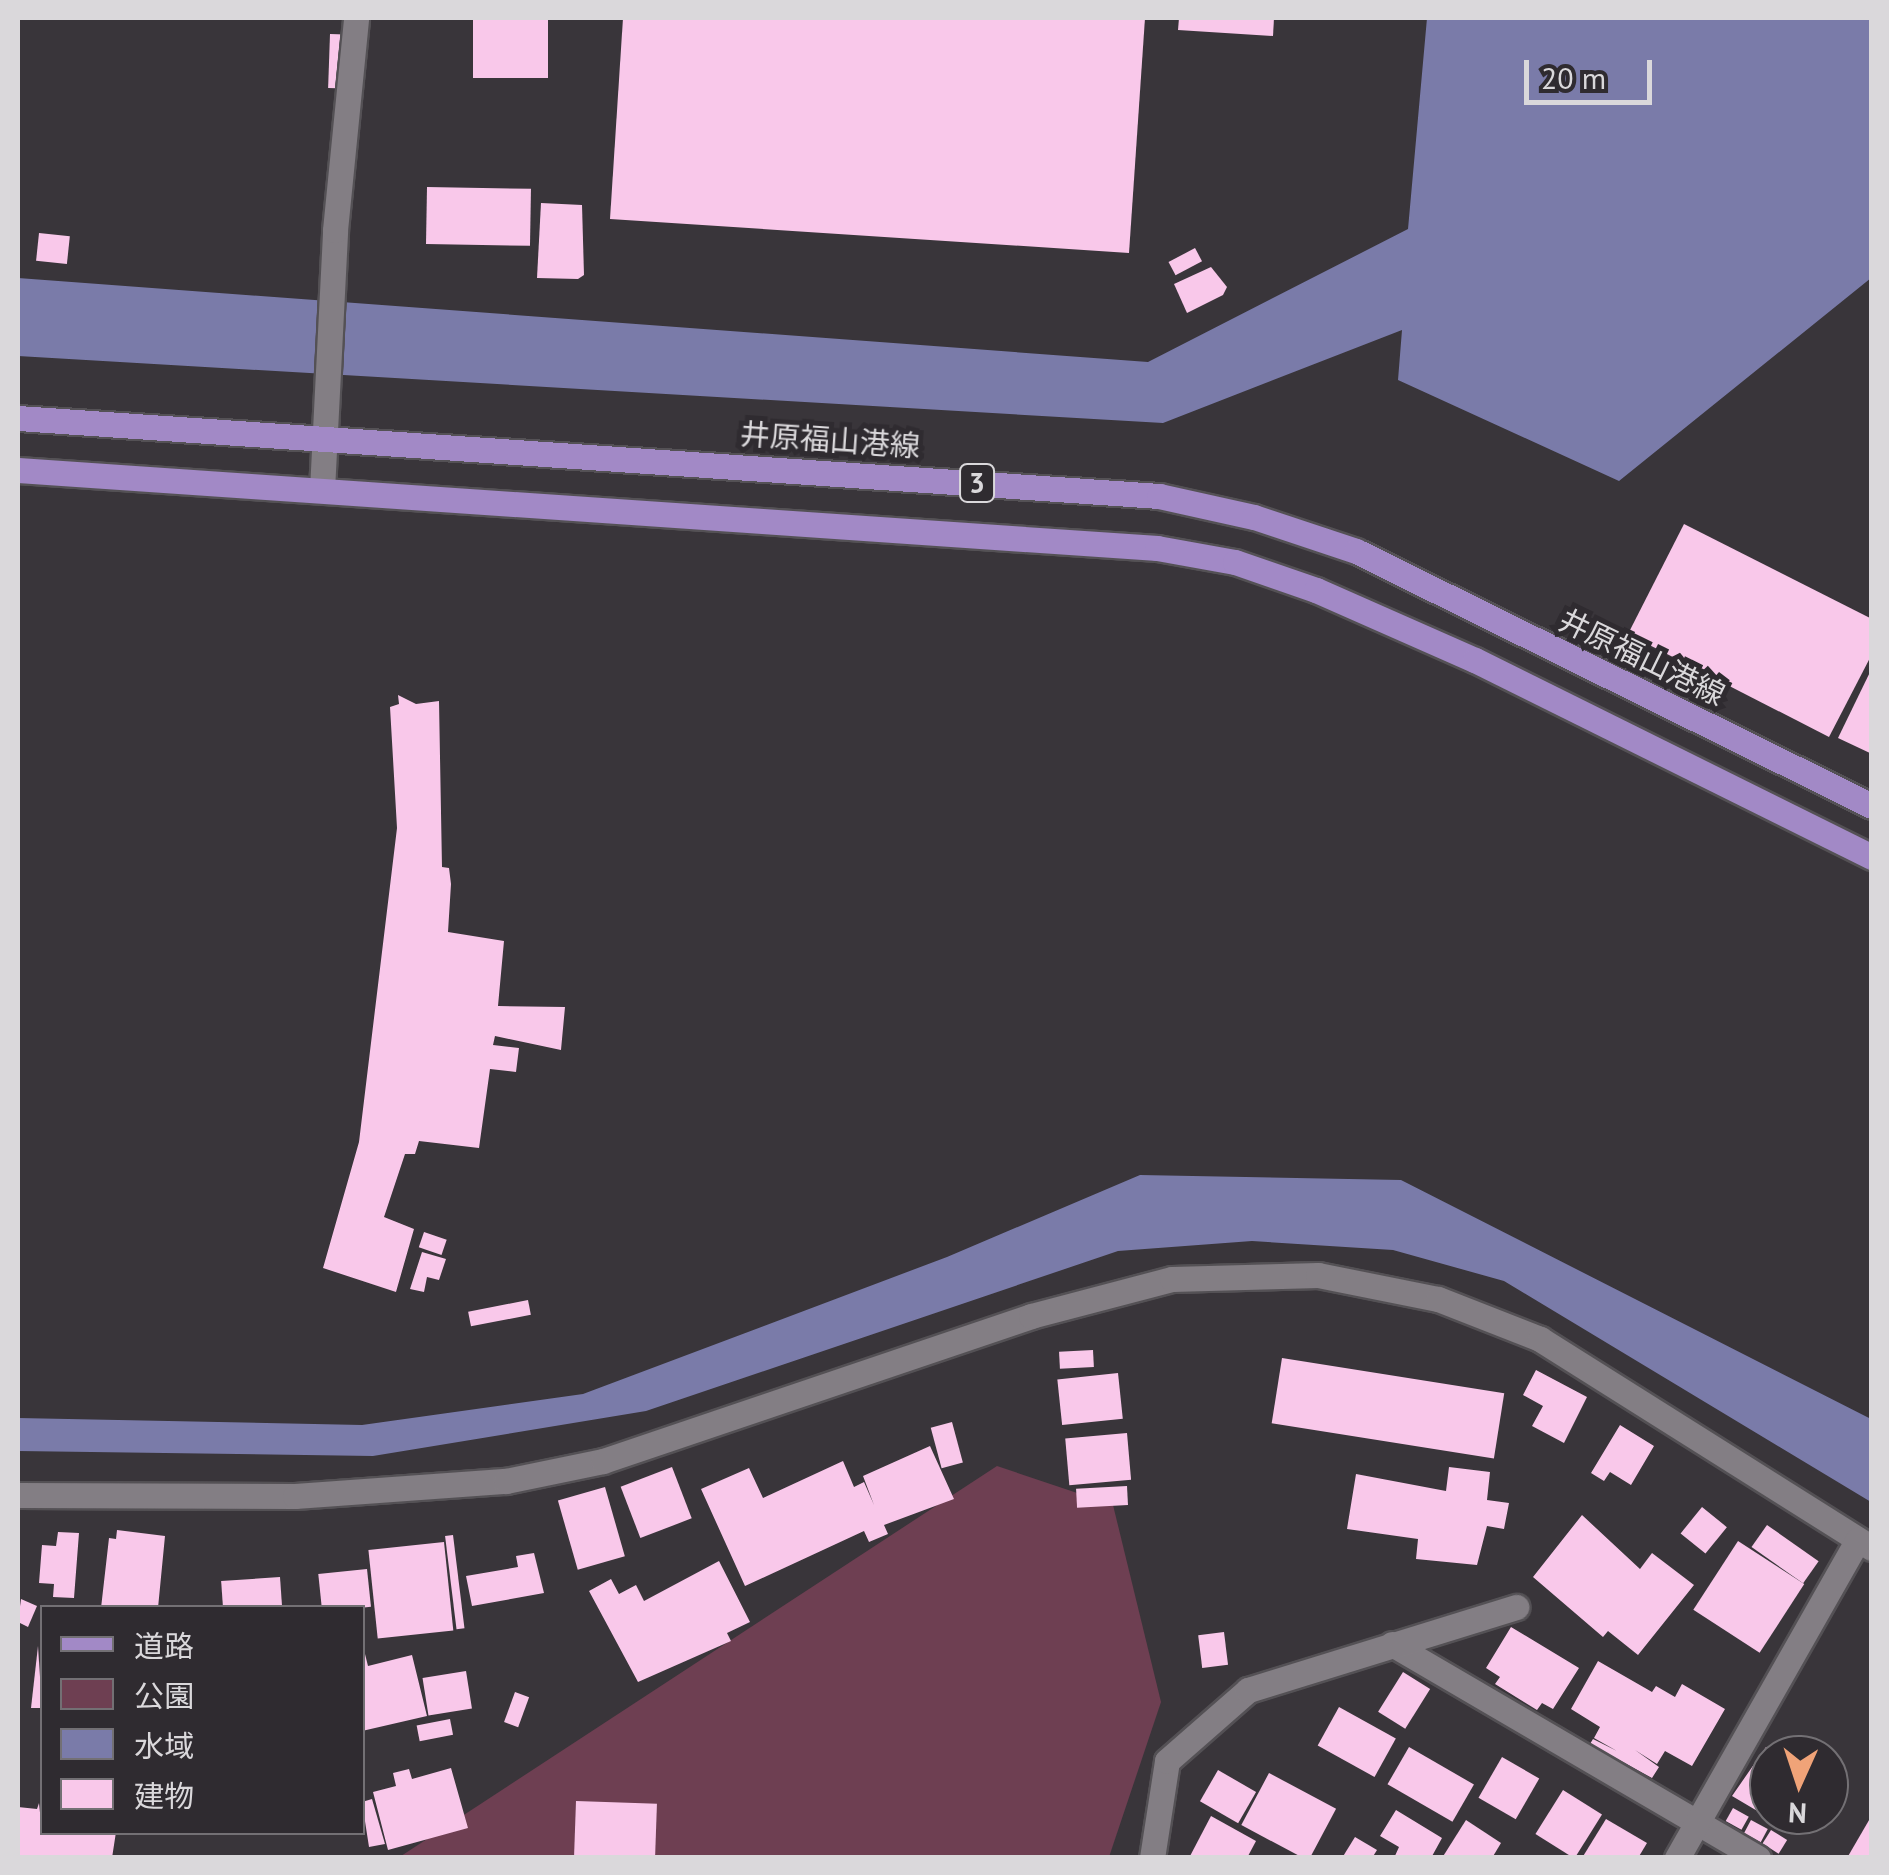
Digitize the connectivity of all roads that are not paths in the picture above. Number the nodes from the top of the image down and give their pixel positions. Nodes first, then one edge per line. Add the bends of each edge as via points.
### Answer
1 (356, 18) edge
2 (18, 418) edge
3 (324, 438) junction
4 (18, 470) edge
5 (322, 490) junction
6 (1872, 806) edge
7 (1872, 858) edge
8 (18, 1495) edge
9 (1864, 1544) edge
10 (1516, 1607) dead end
11 (1392, 1644) junction
12 (1698, 1821) junction
13 (1152, 1858) edge
14 (1677, 1858) edge
15 (1758, 1858) edge

1 - 3 street
2 - 3 main road, 井原福山港線 / 3
3 - 5 street
3 - 6 main road, 井原福山港線 / 3 via 1160,496 1254,517 1356,550
4 - 5 main road, 3
5 - 7 main road, 3 via 1157,548 1235,562 1474,660
8 - 9 street via 295,1496 506,1481 603,1461 1030,1316 1172,1279 1318,1275 1438,1299 1540,1339
9 - 12 street
10 - 11 street
11 - 12 street
11 - 13 street via 1248,1690 1166,1762
12 - 14 street
12 - 15 street

